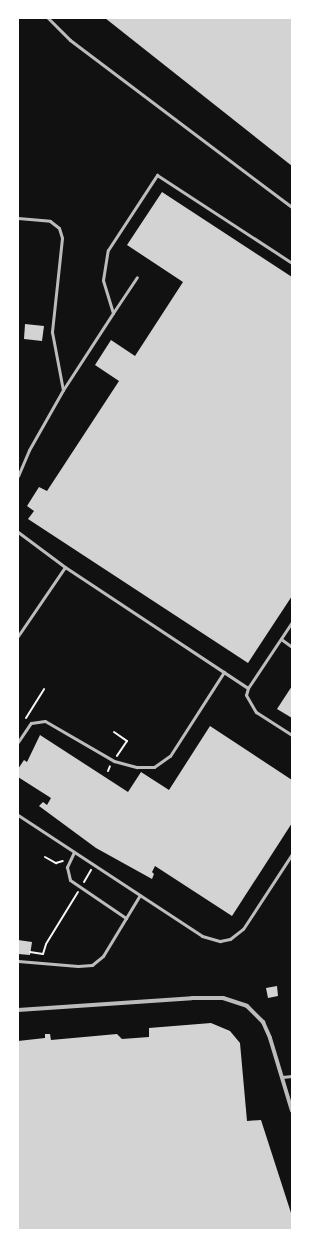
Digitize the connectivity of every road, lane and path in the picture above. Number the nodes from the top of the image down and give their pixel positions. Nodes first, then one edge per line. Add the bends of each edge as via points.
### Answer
1 (48, 18) edge
2 (292, 207) edge
3 (18, 218) edge
4 (292, 263) edge
5 (137, 277) dead end
6 (113, 313) junction
7 (63, 390) junction
8 (18, 476) edge
9 (18, 532) edge
10 (65, 567) junction
11 (292, 622) edge
12 (18, 636) edge
13 (281, 639) junction
14 (292, 647) edge
15 (224, 672) junction
16 (248, 688) junction
17 (44, 689) dead end
18 (24, 720) dead end
19 (114, 732) dead end
20 (292, 735) edge
21 (18, 742) edge
22 (114, 761) junction
23 (108, 771) dead end
24 (18, 815) edge
25 (74, 852) junction
26 (292, 854) edge
27 (94, 865) junction
28 (80, 889) junction
29 (140, 895) junction
30 (126, 918) junction
31 (30, 952) dead end
32 (18, 961) edge
33 (18, 1010) edge
34 (292, 1076) edge
35 (282, 1077) junction
36 (292, 1111) edge

1 - 2 lane via 70,40
3 - 7 lane via 50,221 59,228 62,238 52,332
4 - 6 lane via 157,175 108,250 103,280
5 - 6 lane
6 - 7 lane
7 - 8 lane via 29,450
9 - 10 lane
10 - 12 lane
10 - 15 lane
11 - 13 lane
13 - 14 lane
13 - 16 lane
15 - 16 lane
15 - 22 lane via 170,756 154,767 137,768
16 - 20 lane via 248,703 256,712
17 - 18 path
19 - 22 path via 127,741
21 - 22 lane via 31,723 45,721
22 - 23 path
24 - 25 lane
25 - 27 lane
25 - 28 lane via 67,867 67,875
26 - 29 lane via 248,922 230,939 220,941 202,936
27 - 28 path
27 - 29 lane
28 - 30 lane
28 - 31 path via 46,944 43,954
29 - 30 lane
30 - 32 lane via 103,956 92,965
33 - 35 street via 223,998 247,1006 263,1022
34 - 35 lane
35 - 36 street

